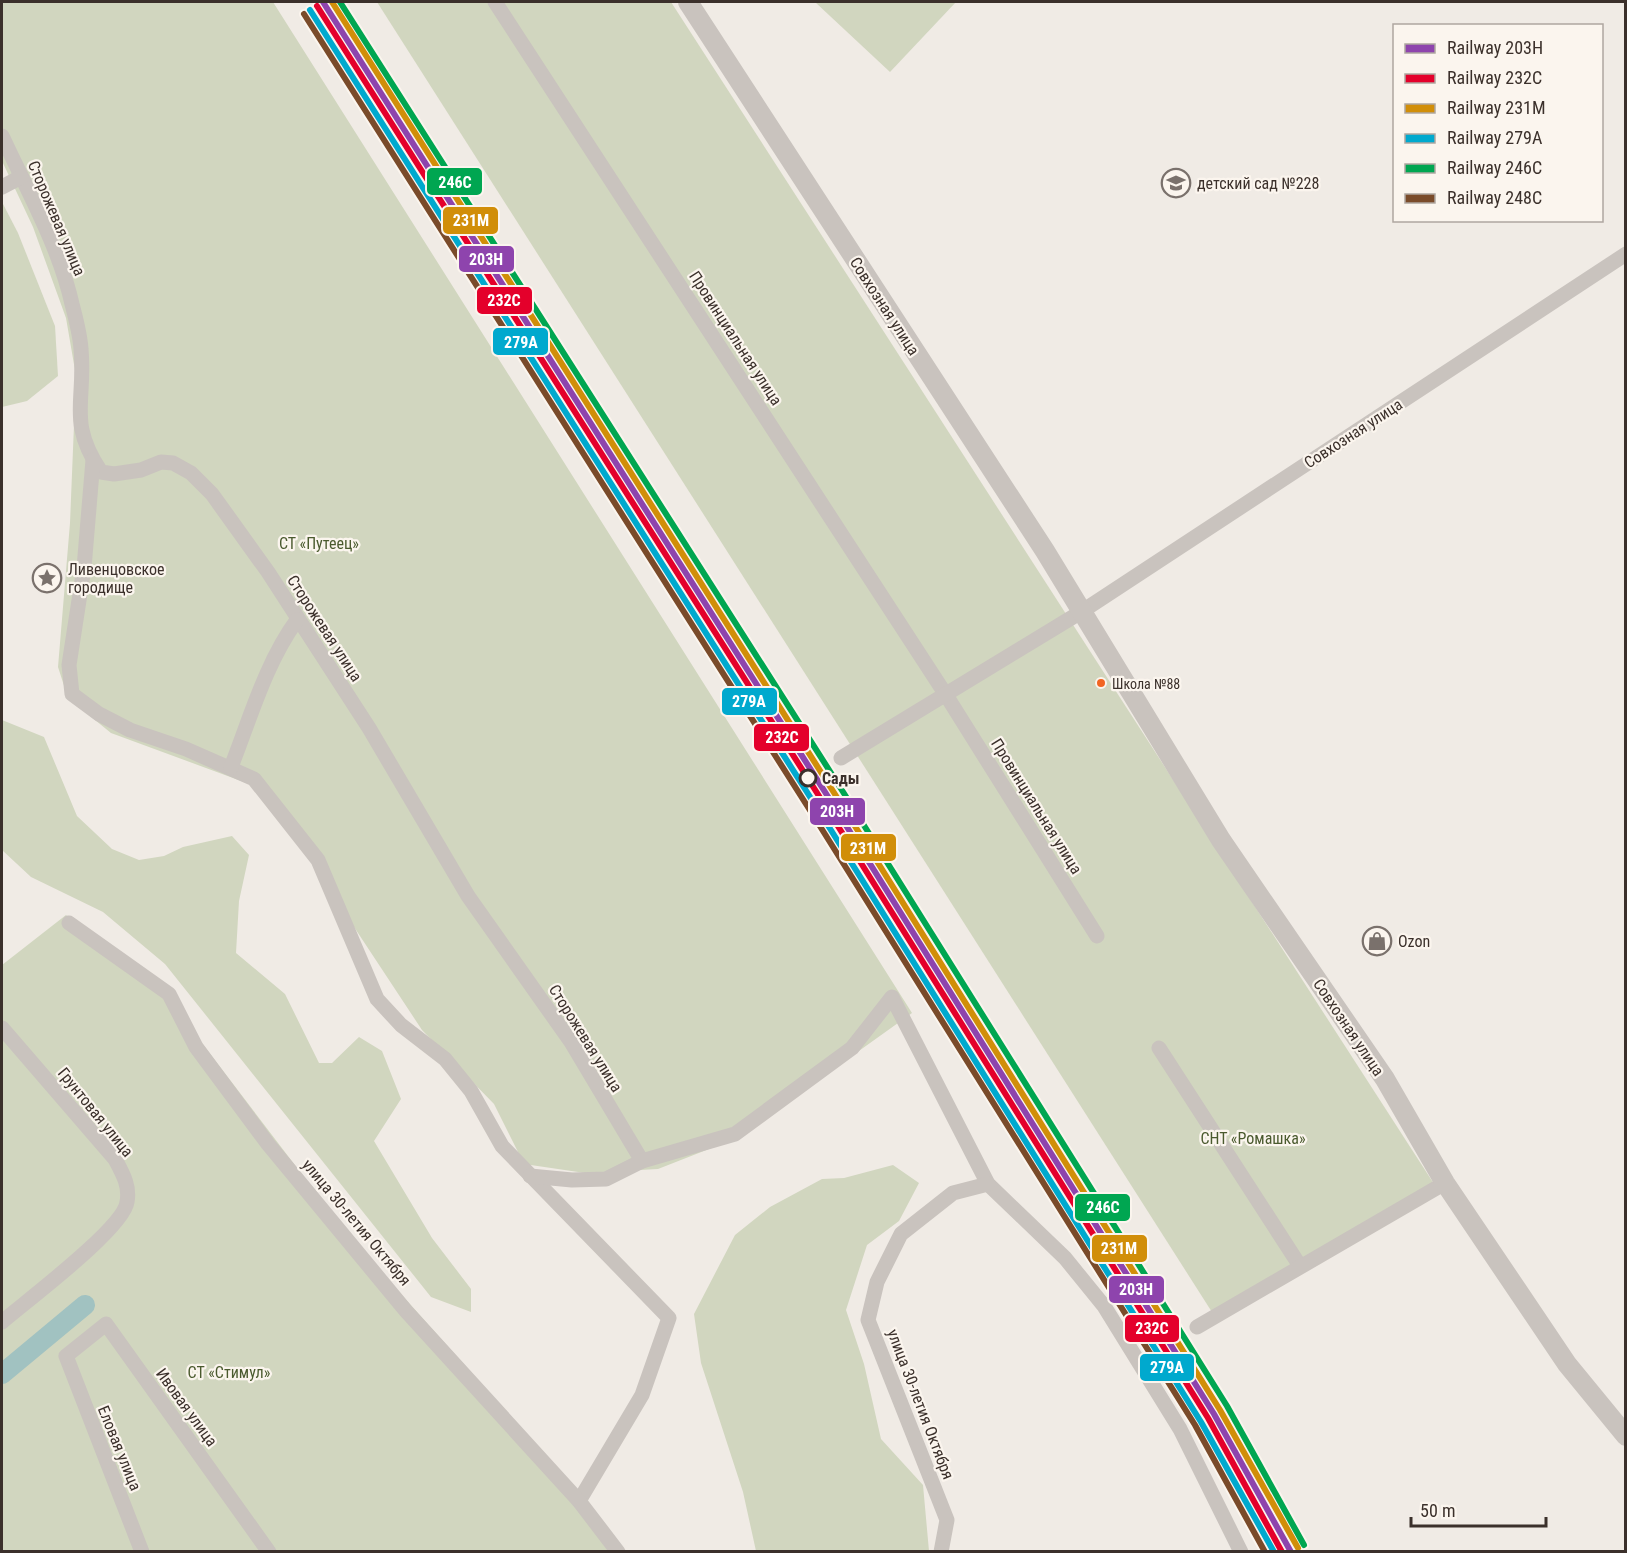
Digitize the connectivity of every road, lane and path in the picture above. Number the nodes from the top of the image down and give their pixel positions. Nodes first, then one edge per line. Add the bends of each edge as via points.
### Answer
1 (495, 2) edge
2 (688, 2) edge
3 (2, 136) edge
4 (21, 177) junction
5 (2, 187) edge
6 (1626, 254) edge
7 (93, 460) junction
8 (1081, 612) junction
9 (297, 620) junction
10 (946, 695) junction
11 (841, 758) dead end
12 (231, 767) junction
13 (69, 923) dead end
14 (1097, 936) dead end
15 (2, 1028) edge
16 (1159, 1048) dead end
17 (642, 1161) junction
18 (530, 1176) junction
19 (1445, 1183) junction
20 (988, 1184) junction
21 (1300, 1266) junction
22 (2, 1322) edge
23 (1197, 1327) dead end
24 (66, 1356) joint
25 (1626, 1436) edge
26 (579, 1501) junction
27 (142, 1551) edge
28 (269, 1551) edge
29 (618, 1551) edge
30 (941, 1551) edge
31 (1240, 1551) edge

1 - 10 street, Провинциальная улица
2 - 8 street, Совхозная улица
3 - 4 street, Сторожевая улица
4 - 5 street
4 - 7 street, Сторожевая улица via 54,249 72,301 81,349 82,439
6 - 8 street, Совхозная улица
7 - 9 street, Сторожевая улица via 101,472 114,474 161,462 183,466 212,494
7 - 12 street via 84,568 69,665 72,694 130,730
8 - 10 street
8 - 19 street, Совхозная улица via 1221,840 1385,1079
9 - 12 street via 264,682
9 - 17 street, Сторожевая улица via 369,728 468,897 571,1042
10 - 11 street
10 - 14 street, Провинциальная улица
12 - 18 street via 254,779 318,860 377,999 401,1025 445,1059 471,1091 502,1146
13 - 26 street, улица 30-летия Октября via 170,994 196,1047 268,1144 406,1311
15 - 22 street, Грунтовая улица via 115,1159 127,1182 128,1205 102,1238
16 - 21 street
17 - 18 street via 606,1179
17 - 20 street via 735,1134 852,1048 892,997
18 - 26 street via 669,1318 642,1395
19 - 21 street
19 - 25 street, Совхозная улица via 1567,1364
20 - 30 street, улица 30-летия Октября via 953,1193 901,1234 877,1282 868,1320 947,1520
20 - 31 street via 1065,1258 1104,1306 1180,1429
21 - 23 street
24 - 27 street, Еловая улица
24 - 28 street, Ивовая улица via 106,1324
26 - 29 street, улица 30-летия Октября

